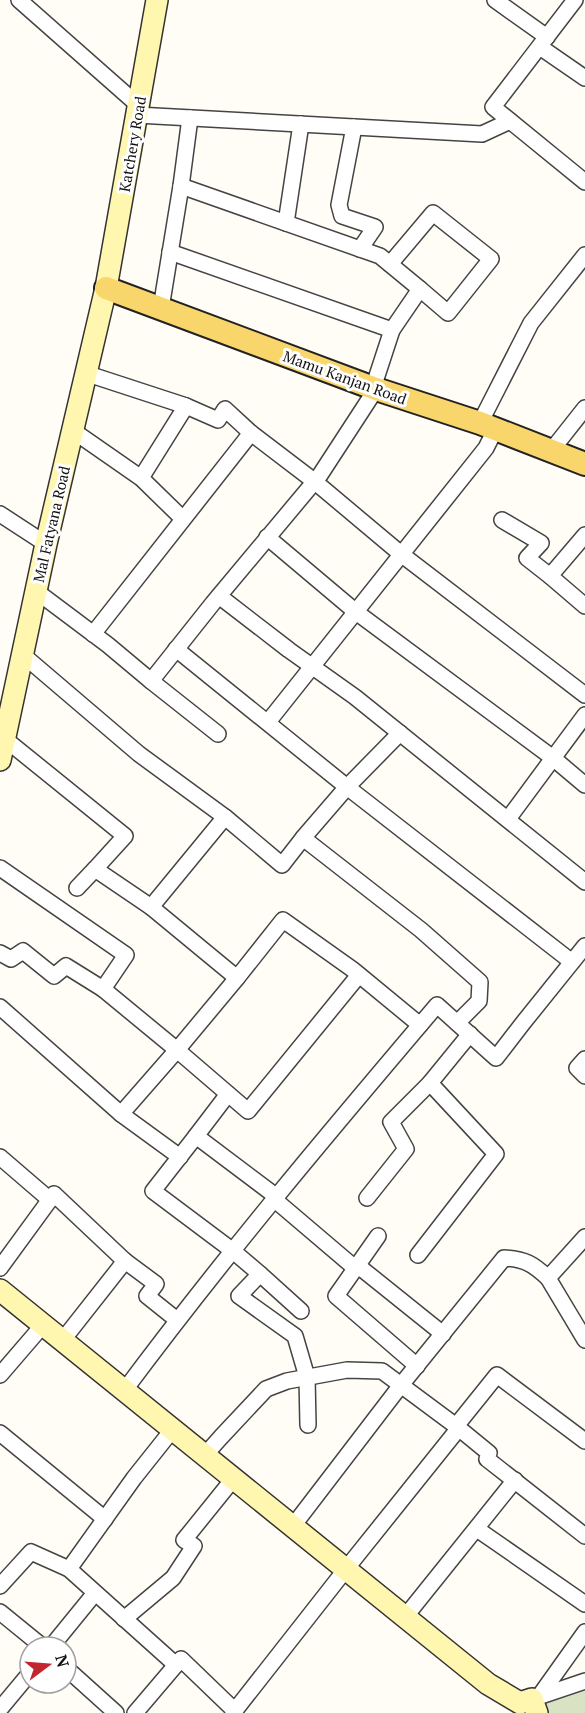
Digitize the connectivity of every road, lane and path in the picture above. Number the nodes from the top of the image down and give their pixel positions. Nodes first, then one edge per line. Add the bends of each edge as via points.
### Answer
1 (19, 0) edge
2 (157, 0) edge
3 (495, 0) edge
4 (575, 0) edge
5 (543, 42) junction
6 (585, 78) edge
7 (137, 110) junction
8 (190, 118) junction
9 (510, 122) junction
10 (301, 124) junction
11 (354, 127) junction
12 (585, 182) edge
13 (182, 186) junction
14 (286, 223) junction
15 (360, 249) junction
16 (171, 252) junction
17 (585, 255) edge
18 (390, 264) junction
19 (106, 288) junction
20 (420, 289) junction
21 (160, 308) junction
22 (392, 330) junction
23 (86, 373) junction
24 (375, 388) junction
25 (186, 406) junction
26 (585, 408) edge
27 (487, 426) junction
28 (72, 430) junction
29 (251, 433) junction
30 (551, 451) junction
31 (585, 464) edge
32 (141, 478) junction
33 (314, 481) junction
34 (0, 514) edge
35 (183, 519) junction
36 (502, 520) dead end
37 (585, 535) edge
38 (267, 537) junction
39 (46, 544) junction
40 (401, 554) junction
41 (550, 576) junction
42 (36, 591) junction
43 (219, 596) junction
44 (585, 606) edge
45 (356, 612) junction
46 (93, 634) junction
47 (176, 649) junction
48 (23, 655) junction
49 (312, 666) junction
50 (152, 681) junction
51 (585, 695) edge
52 (585, 715) edge
53 (268, 722) junction
54 (400, 733) junction
55 (218, 734) dead end
56 (4, 739) junction
57 (553, 758) junction
58 (0, 760) edge
59 (585, 785) edge
60 (347, 787) junction
61 (225, 817) junction
62 (508, 819) junction
63 (303, 838) junction
64 (0, 868) edge
65 (95, 869) junction
66 (585, 882) edge
67 (77, 888) dead end
68 (151, 907) junction
69 (585, 946) edge
70 (0, 953) edge
71 (572, 962) junction
72 (359, 975) junction
73 (237, 978) junction
74 (103, 989) junction
75 (0, 1007) edge
76 (458, 1023) junction
77 (420, 1025) junction
78 (470, 1034) junction
79 (177, 1050) junction
80 (585, 1059) edge
81 (585, 1076) edge
82 (430, 1083) junction
83 (228, 1094) junction
84 (121, 1114) junction
85 (196, 1136) junction
86 (0, 1156) edge
87 (180, 1157) junction
88 (276, 1198) junction
89 (367, 1198) dead end
90 (50, 1200) junction
91 (378, 1236) dead end
92 (585, 1237) edge
93 (233, 1251) junction
94 (418, 1255) dead end
95 (125, 1261) junction
96 (356, 1267) junction
97 (0, 1268) edge
98 (260, 1275) junction
99 (548, 1278) junction
100 (0, 1290) edge
101 (301, 1311) dead end
102 (177, 1320) junction
103 (43, 1325) junction
104 (443, 1334) junction
105 (585, 1340) edge
106 (62, 1341) junction
107 (417, 1366) junction
108 (0, 1375) edge
109 (307, 1377) junction
110 (401, 1385) junction
111 (124, 1390) junction
112 (308, 1425) dead end
113 (458, 1427) junction
114 (173, 1429) junction
115 (0, 1434) edge
116 (585, 1441) edge
117 (206, 1455) junction
118 (234, 1478) junction
119 (515, 1480) junction
120 (105, 1519) junction
121 (293, 1526) junction
122 (477, 1529) junction
123 (585, 1536) edge
124 (69, 1569) junction
125 (346, 1569) junction
126 (0, 1586) edge
127 (95, 1593) junction
128 (585, 1604) edge
129 (0, 1612) edge
130 (405, 1617) junction
131 (124, 1619) junction
132 (585, 1632) edge
133 (28, 1635) edge
134 (61, 1635) edge
135 (176, 1665) junction
136 (78, 1679) edge
137 (585, 1681) edge
138 (18, 1687) edge
139 (536, 1703) edge
140 (0, 1709) edge
141 (234, 1712) edge
142 (116, 1713) edge
143 (135, 1713) edge

1 - 7 street
2 - 7 main road, Katchery Road
3 - 5 street
4 - 5 street
5 - 6 street
5 - 9 street via 493,107
7 - 8 street
7 - 19 main road, Katchery Road
8 - 10 street
8 - 13 street
9 - 11 street via 482,134
9 - 12 street
10 - 11 street
10 - 14 street
11 - 15 street via 339,204 342,216 375,227
13 - 14 street
13 - 16 street
14 - 15 street
15 - 18 street
16 - 21 street
16 - 22 street
17 - 27 street via 531,323
18 - 20 street
18 - 20 street via 433,213 491,259 448,313
19 - 21 main road, Mamu Kanjan Road
19 - 23 main road, Mal Fatyana Road
20 - 22 street
21 - 24 main road, Mamu Kanjan Road
22 - 24 street
23 - 25 street
23 - 28 main road, Mal Fatyana Road
24 - 27 main road, Mamu Kanjan Road
24 - 33 street
25 - 29 street via 218,420 225,410
25 - 32 street
26 - 30 street
27 - 30 main road, Mamu Kanjan Road
27 - 40 street via 486,448
28 - 32 street
28 - 39 main road, Mal Fatyana Road
29 - 33 street
29 - 35 street
30 - 31 main road, Mamu Kanjan Road
32 - 35 street
33 - 38 street
33 - 40 street
34 - 39 street
35 - 46 street
36 - 41 street via 541,543 527,558
37 - 41 street
38 - 43 street
38 - 45 street
39 - 42 main road, Mal Fatyana Road
40 - 45 street
40 - 51 street
41 - 44 street
42 - 46 street
42 - 48 main road, Mal Fatyana Road
43 - 47 street
43 - 49 street
45 - 49 street
45 - 57 street
46 - 50 street
47 - 50 street
47 - 53 street
48 - 56 main road, Mal Fatyana Road
48 - 61 street via 139,754
49 - 53 street
49 - 54 street
50 - 55 street
52 - 57 street
53 - 60 street
54 - 60 street
54 - 62 street
56 - 58 main road, Mal Fatyana Road
56 - 65 street via 125,836
57 - 59 street
57 - 62 street
60 - 63 street
60 - 71 street
61 - 63 street via 282,865
61 - 68 street
62 - 66 street
63 - 76 street via 421,930 480,982 479,1001
64 - 74 street via 126,955
65 - 67 street
65 - 68 street
68 - 73 street
69 - 71 street
70 - 74 street via 11,959 23,951 54,976 66,966
71 - 78 street via 496,1058
72 - 73 street via 283,920
72 - 77 street
72 - 83 street via 248,1111
73 - 79 street
74 - 79 street
75 - 84 street
76 - 77 street via 437,1005
76 - 78 street
77 - 88 street
78 - 82 street
79 - 83 street
79 - 84 street
80 - 81 street via 577,1068
82 - 89 street via 391,1122 405,1149
82 - 94 street via 496,1154
83 - 85 street
84 - 87 street
85 - 87 street
85 - 88 street
86 - 90 street
87 - 93 street via 153,1191
88 - 93 street
88 - 96 street
90 - 95 street via 54,1194
90 - 97 street
91 - 96 street
92 - 99 street
93 - 98 street
93 - 102 street
95 - 102 street via 156,1284 147,1296
95 - 106 street
96 - 104 street
96 - 107 street via 336,1296
98 - 101 street
98 - 109 street via 238,1296 295,1336
99 - 104 street via 520,1259 504,1258
99 - 105 street
100 - 103 main road
102 - 111 street
103 - 106 main road
103 - 108 street
104 - 107 street
106 - 111 main road
107 - 110 street
109 - 110 street via 347,1370 381,1371
109 - 112 street
109 - 117 street via 266,1389
110 - 113 street
110 - 121 street
111 - 114 main road
113 - 116 street via 497,1375
113 - 119 street via 489,1453 487,1459
113 - 125 street
114 - 117 main road
114 - 120 street
115 - 120 street
117 - 118 main road
118 - 121 main road
118 - 131 street via 184,1540 195,1546 173,1578
119 - 122 street
119 - 123 street
120 - 124 street
121 - 125 main road
122 - 128 street
122 - 130 street
124 - 126 street via 31,1552
124 - 127 street
125 - 130 main road
125 - 141 street
127 - 131 street
127 - 134 street
129 - 133 street
130 - 139 main road via 488,1684 520,1703
131 - 135 street
132 - 139 street
135 - 141 street via 181,1659
135 - 143 street
136 - 142 street
137 - 139 street
138 - 140 street

